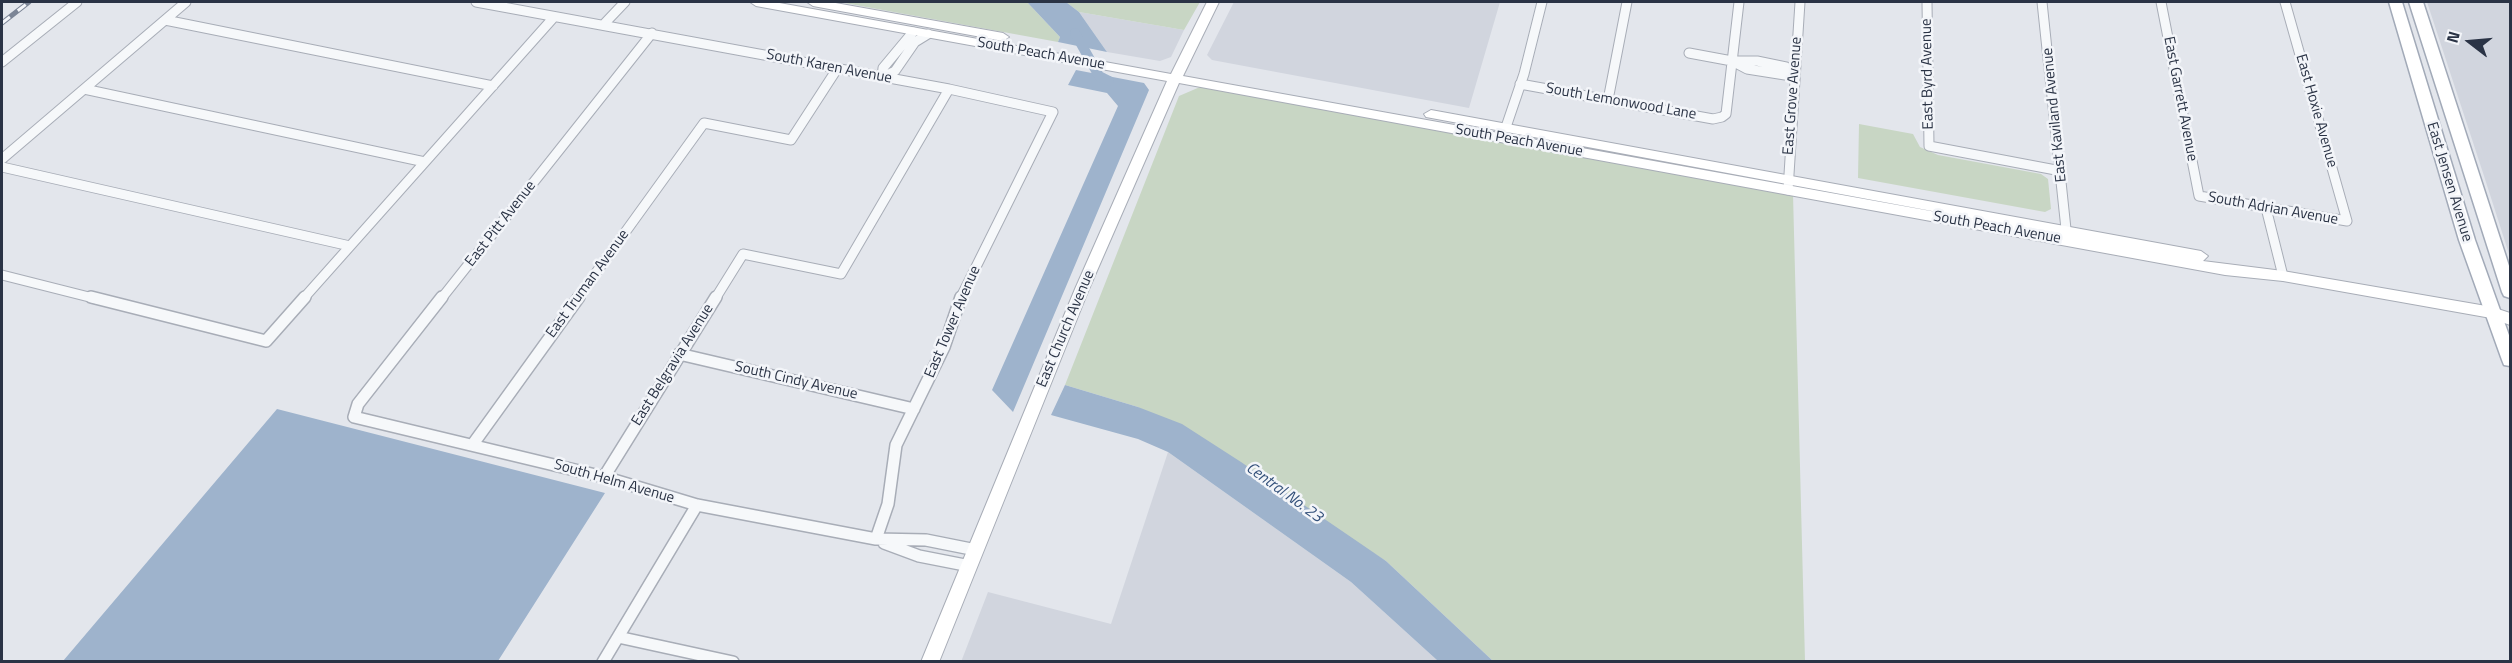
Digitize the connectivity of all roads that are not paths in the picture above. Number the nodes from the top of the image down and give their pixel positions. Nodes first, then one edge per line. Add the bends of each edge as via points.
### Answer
1 (77, 2) edge
2 (186, 2) edge
3 (477, 2) edge
4 (625, 2) edge
5 (756, 2) edge
6 (813, 2) edge
7 (1213, 2) edge
8 (1542, 2) edge
9 (1627, 2) edge
10 (1739, 2) edge
11 (1800, 2) edge
12 (1927, 2) edge
13 (2042, 2) edge
14 (2161, 2) edge
15 (2285, 2) edge
16 (2395, 2) edge
17 (2416, 2) edge
18 (554, 17) junction
19 (165, 20) junction
20 (604, 24) junction
21 (913, 32) junction
22 (652, 33) junction
23 (928, 34) junction
24 (1014, 39) junction
25 (1689, 53) dead end
26 (1078, 56) junction
27 (1732, 61) junction
28 (2, 62) edge
29 (837, 69) junction
30 (1794, 72) junction
31 (1177, 73) junction
32 (882, 77) junction
33 (1520, 84) junction
34 (493, 86) junction
35 (84, 89) junction
36 (949, 89) junction
37 (1608, 100) junction
38 (1327, 105) junction
39 (1053, 111) joint
40 (1446, 116) junction
41 (1506, 127) junction
42 (2, 159) edge
43 (425, 162) junction
44 (2, 167) edge
45 (2061, 171) junction
46 (1788, 184) junction
47 (2199, 196) joint
48 (2266, 208) junction
49 (2347, 221) joint
50 (2067, 229) junction
51 (350, 246) junction
52 (2, 275) edge
53 (2283, 276) junction
54 (2511, 292) edge
55 (2492, 313) junction
56 (2511, 319) edge
57 (679, 354) junction
58 (2511, 360) edge
59 (914, 409) junction
60 (354, 417) joint
61 (473, 444) junction
62 (604, 477) junction
63 (697, 505) junction
64 (876, 539) junction
65 (976, 550) junction
66 (970, 566) junction
67 (618, 637) junction
68 (603, 662) edge
69 (733, 662) edge
70 (930, 662) edge

1 - 28 street
2 - 19 street
3 - 18 street, South Karen Avenue
4 - 20 street
5 - 21 street, South Peach Avenue
6 - 24 street, South Peach Avenue
7 - 31 street, East Church Avenue
8 - 33 street
9 - 37 street
10 - 27 street
11 - 30 street, East Grove Avenue
12 - 45 street, East Byrd Avenue via 1929,146
13 - 45 street, East Kaviland Avenue
14 - 47 street, East Garrett Avenue
15 - 49 street, East Hoxie Avenue
16 - 55 main road, East Jensen Avenue
17 - 54 main road, East Jensen Avenue
18 - 20 street, South Karen Avenue
18 - 34 street
19 - 34 street
19 - 35 street
20 - 22 street, South Karen Avenue
21 - 23 street, South Peach Avenue
21 - 24 street via 928,28
21 - 32 street via 883,68
22 - 29 street, South Karen Avenue
22 - 60 street, East Pitt Avenue via 358,404
23 - 26 street, South Peach Avenue
23 - 32 street via 915,42 895,71
24 - 26 street, South Peach Avenue
25 - 27 street
26 - 31 street, South Peach Avenue
27 - 30 street via 1747,69 1768,68 1785,75
27 - 37 street, South Lemonwood Lane via 1726,114 1722,117 1713,119
29 - 32 street, South Karen Avenue
29 - 61 street, East Truman Avenue via 791,140 704,123
30 - 46 street, East Grove Avenue
31 - 38 street, South Peach Avenue
31 - 40 street, South Peach Avenue
31 - 65 street, East Church Avenue via 1082,290
32 - 36 street, South Karen Avenue
33 - 37 street, South Lemonwood Lane
33 - 41 street
34 - 43 street
35 - 42 street
35 - 43 street
36 - 39 street, South Karen Avenue
36 - 57 street, East Belgravia Avenue via 841,274 743,254
38 - 40 street via 1433,121
38 - 46 street, South Peach Avenue
39 - 59 street, East Tower Avenue via 958,301 944,347
40 - 41 street, South Peach Avenue
41 - 46 street, South Peach Avenue
43 - 51 street
44 - 51 street
45 - 50 street, East Kaviland Avenue
46 - 50 street, South Peach Avenue
46 - 53 street, South Peach Avenue via 2225,270
47 - 48 street, South Adrian Avenue
48 - 49 street, South Adrian Avenue
48 - 53 street
50 - 53 street, South Peach Avenue
51 - 52 street via 266,341
53 - 55 street, South Peach Avenue
55 - 56 street, South Peach Avenue
55 - 58 main road, East Jensen Avenue
57 - 59 street, South Cindy Avenue
57 - 62 street, East Belgravia Avenue
59 - 64 street, East Tower Avenue via 896,446 888,504
60 - 61 street, South Helm Avenue
61 - 62 street, South Helm Avenue
62 - 63 street, South Helm Avenue
63 - 64 street, South Helm Avenue
63 - 67 street
64 - 65 street, South Helm Avenue via 926,540
64 - 66 street, South Helm Avenue via 919,556
65 - 66 street, East Church Avenue
66 - 70 street, East Church Avenue
67 - 68 street
67 - 69 street

